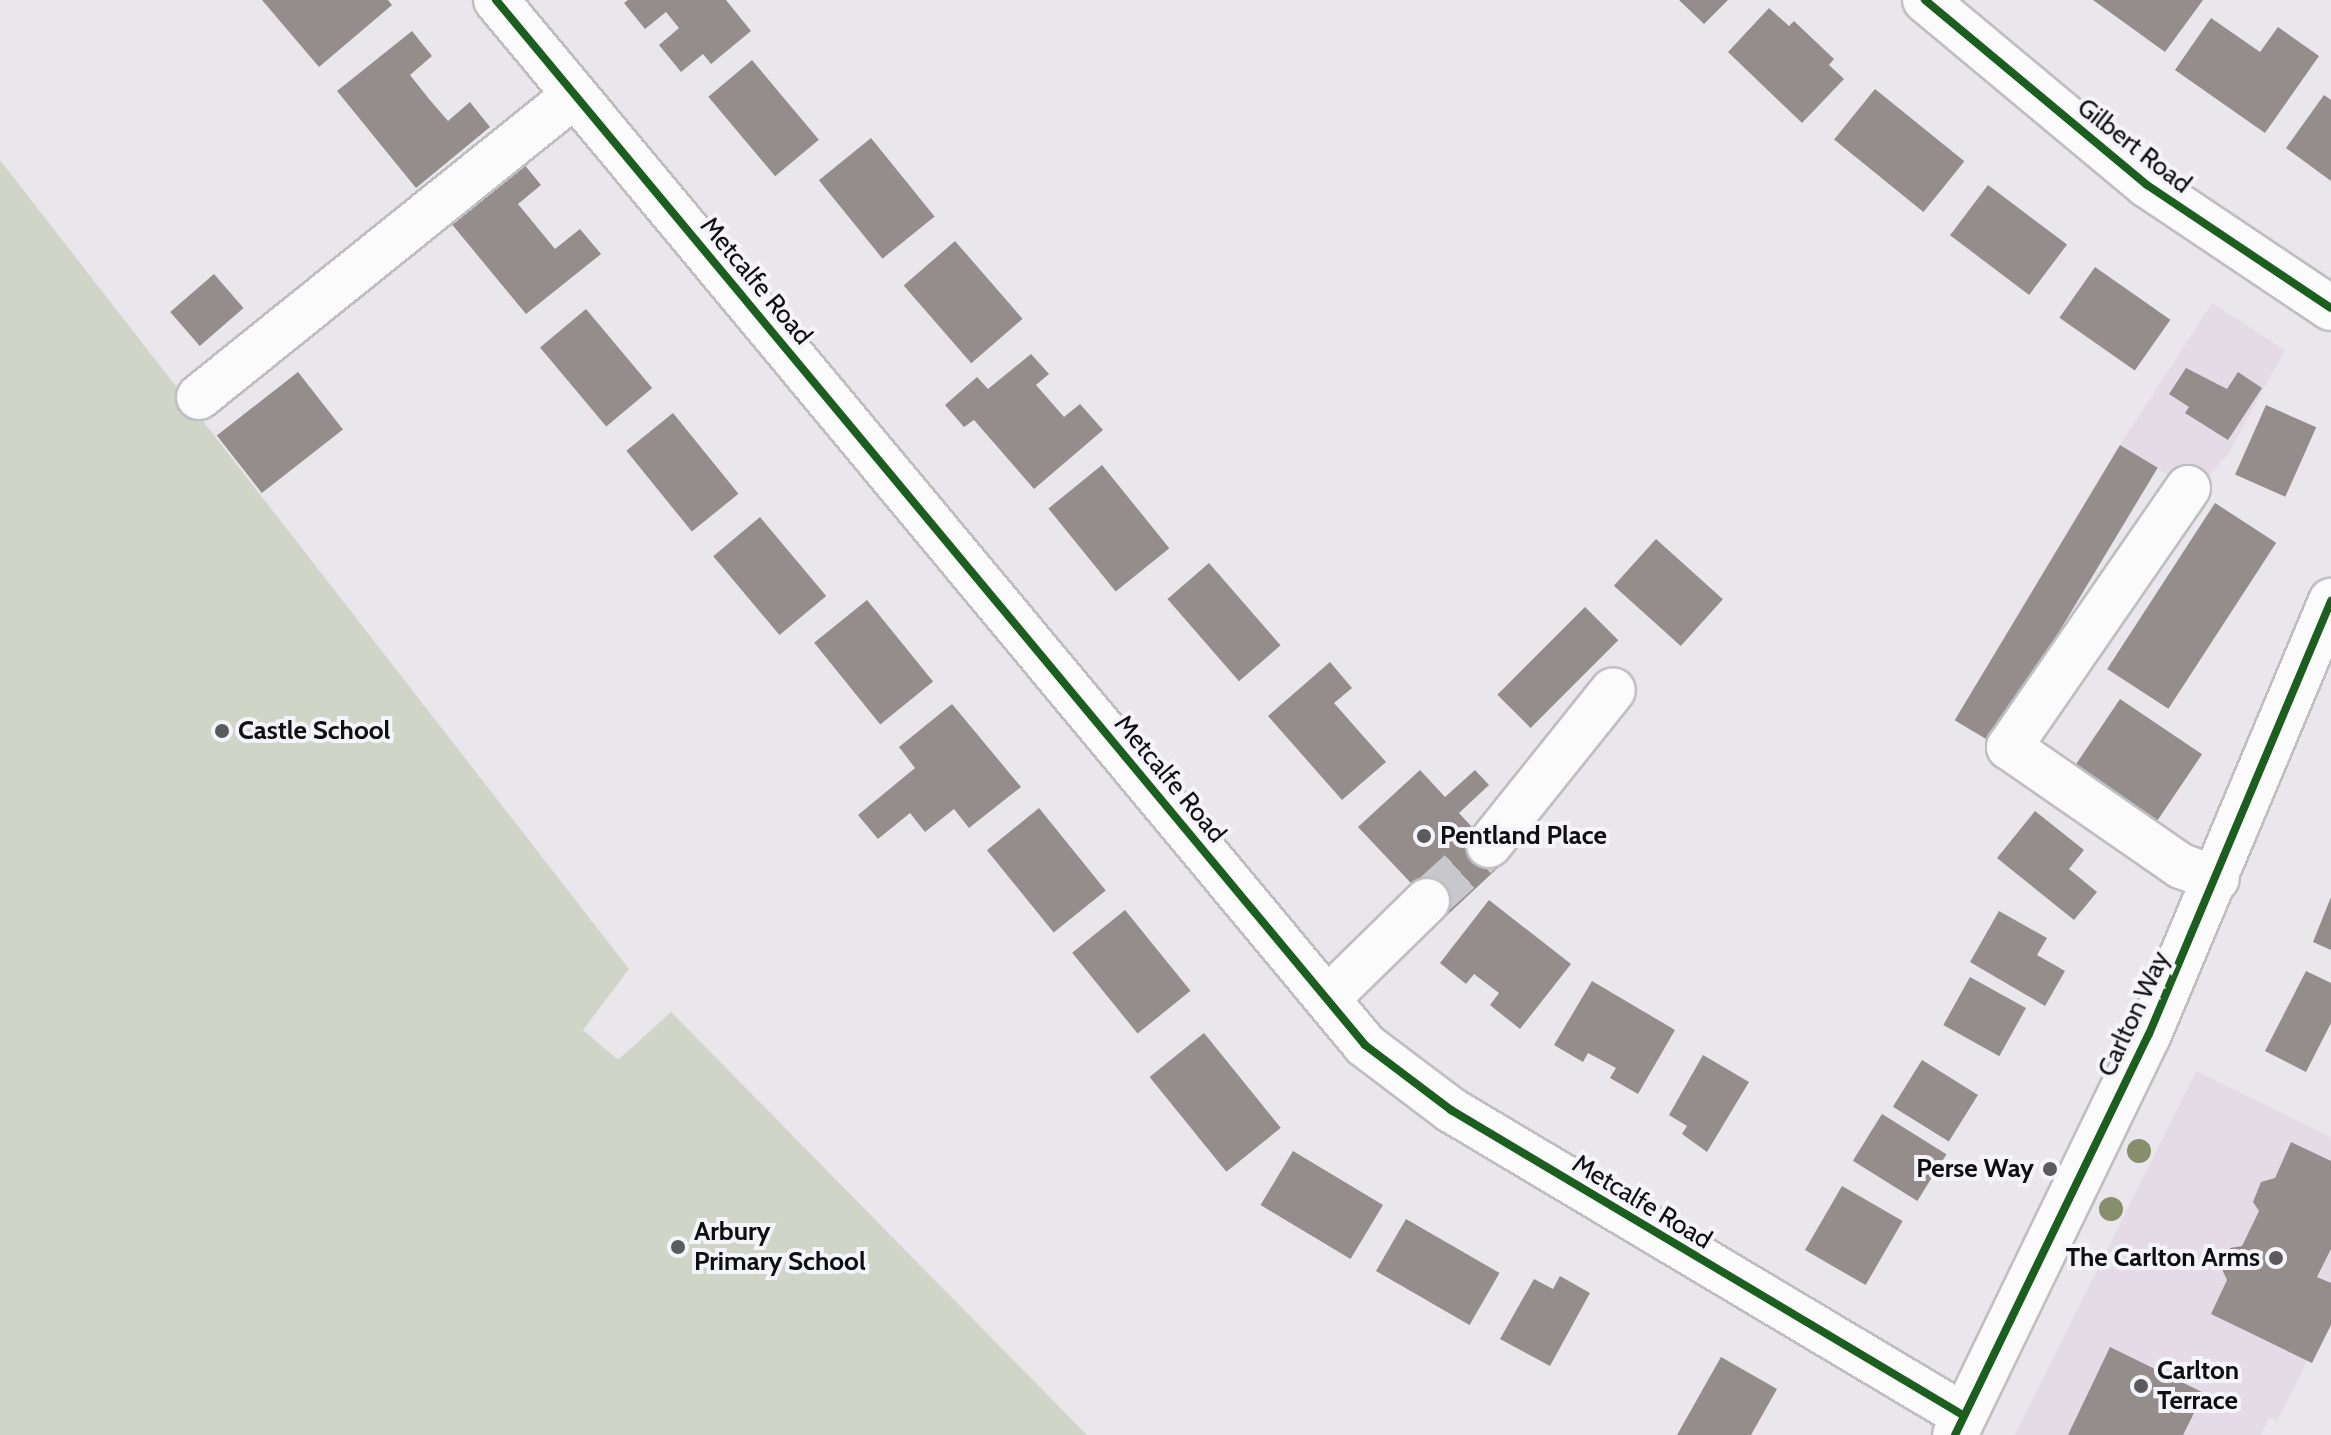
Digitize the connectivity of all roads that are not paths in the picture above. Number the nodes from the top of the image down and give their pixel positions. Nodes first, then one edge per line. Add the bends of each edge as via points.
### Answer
1 (496, 0) edge
2 (1925, 0) edge
3 (575, 95) junction
4 (2331, 308) edge
5 (199, 397) dead end
6 (2188, 488) dead end
7 (2331, 601) edge
8 (1613, 690) dead end
9 (1489, 845) tunnel mouth
10 (2217, 879) junction
11 (1427, 901) tunnel mouth
12 (1327, 999) junction
13 (1958, 1424) edge

1 - 3 street, Metcalfe Road
2 - 4 street, Gilbert Road via 2147,185
3 - 5 street
3 - 12 street, Metcalfe Road
6 - 10 street via 2009,747 2181,866
7 - 10 street, Carlton Way
8 - 9 street
10 - 13 street, Carlton Way via 2149,1034
11 - 12 street
12 - 13 street, Metcalfe Road via 1365,1045 1451,1110

